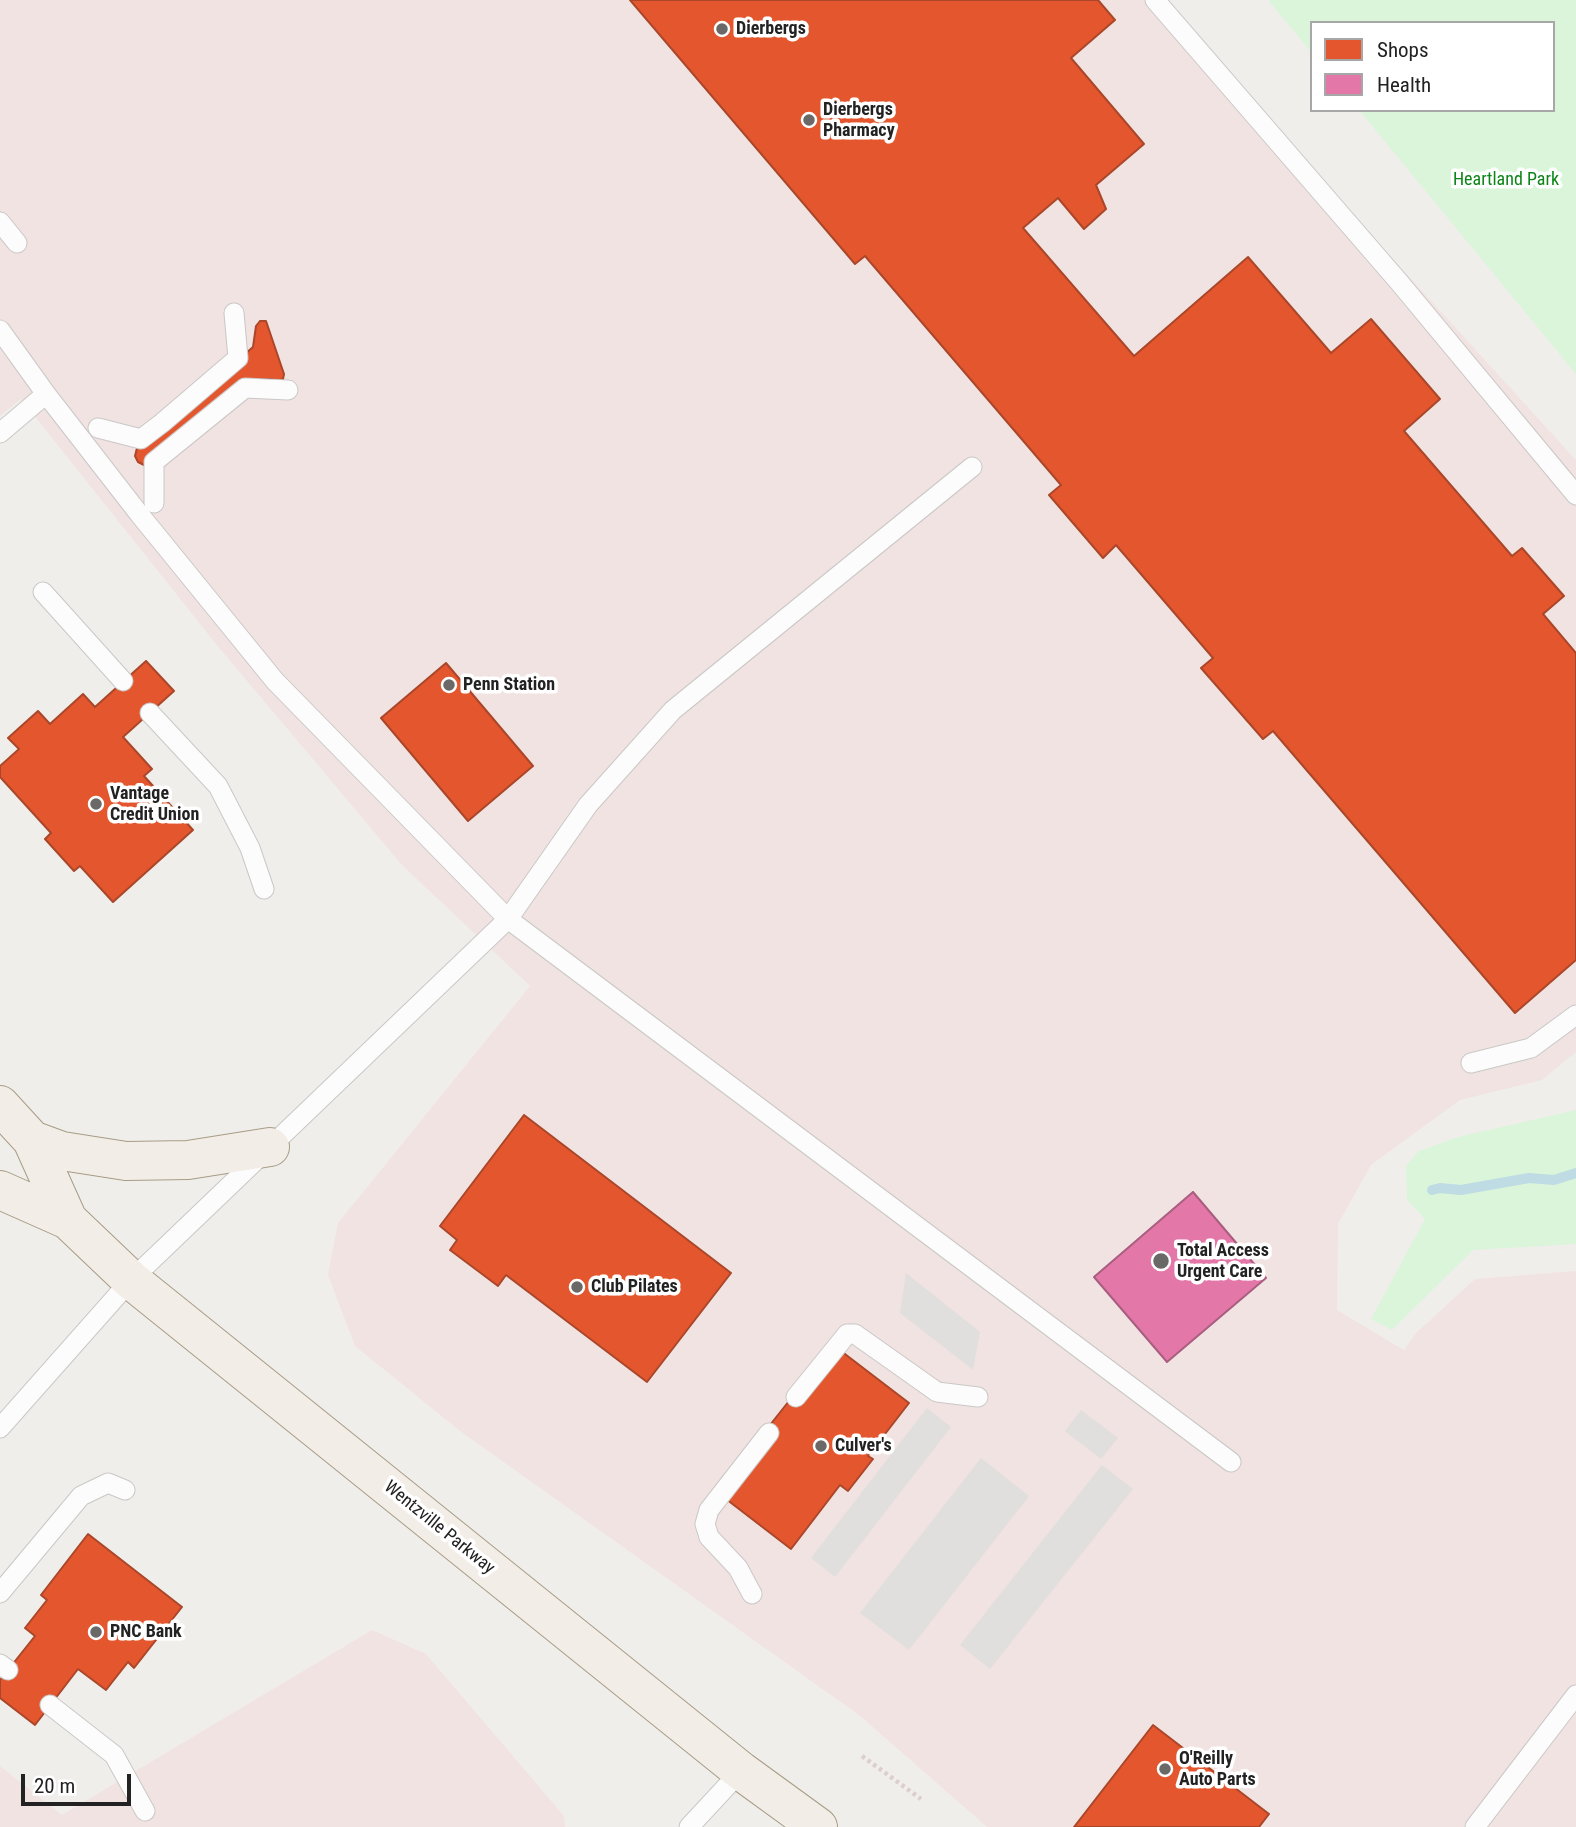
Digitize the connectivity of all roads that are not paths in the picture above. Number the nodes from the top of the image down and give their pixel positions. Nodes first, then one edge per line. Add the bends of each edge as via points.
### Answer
1 (1155, 0) edge
2 (0, 222) edge
3 (17, 243) dead end
4 (233, 313) dead end
5 (0, 330) edge
6 (288, 390) dead end
7 (46, 394) junction
8 (98, 428) dead end
9 (0, 433) edge
10 (972, 467) dead end
11 (1576, 495) edge
12 (154, 503) dead end
13 (43, 592) dead end
14 (123, 681) dead end
15 (150, 713) dead end
16 (264, 889) dead end
17 (508, 919) junction
18 (1576, 1015) edge
19 (1471, 1063) dead end
20 (0, 1105) edge
21 (32, 1140) junction
22 (270, 1147) junction
23 (0, 1190) edge
24 (68, 1220) junction
25 (131, 1280) junction
26 (796, 1397) dead end
27 (978, 1397) dead end
28 (0, 1428) edge
29 (769, 1433) dead end
30 (1231, 1462) dead end
31 (125, 1490) dead end
32 (0, 1593) edge
33 (752, 1594) dead end
34 (1576, 1695) edge
35 (50, 1705) dead end
36 (741, 1771) junction
37 (145, 1811) dead end
38 (689, 1827) edge
39 (818, 1827) edge
40 (1475, 1827) edge

1 - 11 lane
2 - 3 lane
4 - 8 lane via 238,358 172,415 141,439
5 - 7 lane
6 - 12 lane via 245,388 154,462
7 - 9 lane
7 - 17 lane via 275,681
10 - 17 lane via 673,710 588,805
13 - 14 lane
15 - 16 lane via 218,786 250,848
17 - 22 lane
17 - 30 lane
18 - 19 lane via 1531,1048
20 - 21 main road, Wentzville Parkway
21 - 22 main road via 62,1151 126,1161 188,1160
21 - 24 main road, Wentzville Parkway
22 - 25 lane
23 - 24 main road, Wentzville Parkway
24 - 25 main road, Wentzville Parkway
25 - 28 lane
25 - 36 main road, Wentzville Parkway
26 - 27 lane via 847,1334 855,1334 937,1392
29 - 33 lane via 709,1510 705,1524 709,1537 738,1569
31 - 32 lane via 108,1483 82,1496
34 - 40 lane
35 - 37 lane via 114,1755
36 - 38 lane
36 - 39 main road, Wentzville Parkway

